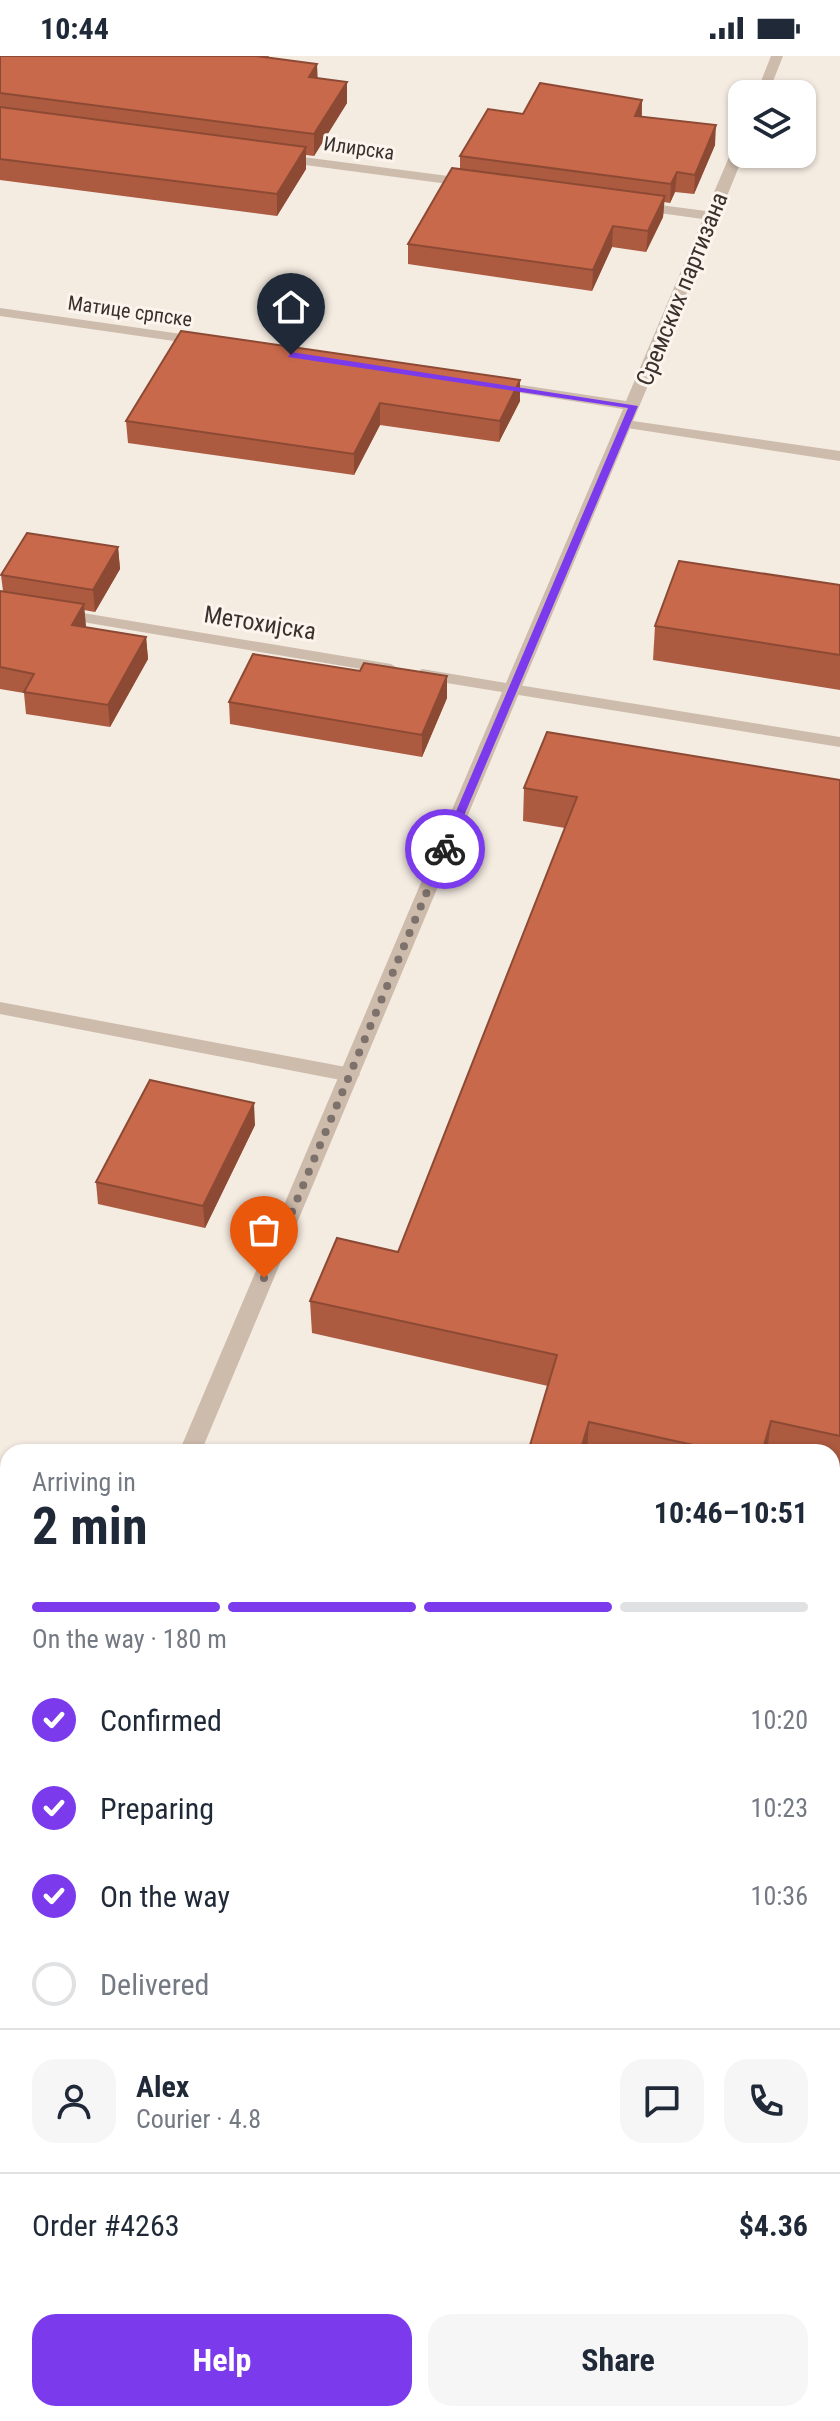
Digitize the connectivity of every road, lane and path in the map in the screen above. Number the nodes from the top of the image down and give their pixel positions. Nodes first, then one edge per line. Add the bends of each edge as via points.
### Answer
1 (777, 56) edge
2 (768, 80) edge
3 (269, 156) edge
4 (732, 168) edge
5 (491, 186) edge
6 (617, 203) edge
7 (712, 216) junction
8 (0, 312) edge
9 (214, 343) edge
10 (478, 383) edge
11 (633, 406) junction
12 (626, 424) junction
13 (840, 456) edge
14 (47, 612) edge
15 (512, 689) junction
16 (840, 742) edge
17 (0, 1008) edge
18 (351, 1075) junction
19 (193, 1444) edge

1 - 2 street
3 - 5 street, Илирска
4 - 7 street, Сремских партизана
6 - 7 street
7 - 11 street, Сремских партизана
8 - 9 street, Матице српске
10 - 11 street
11 - 12 street, Сремских партизана
12 - 13 street
12 - 15 street, Сремских партизана
14 - 15 street, Метохијска
15 - 16 street, Метохијска
15 - 18 street, Сремских партизана
17 - 18 street
18 - 19 street, Сремских партизана

